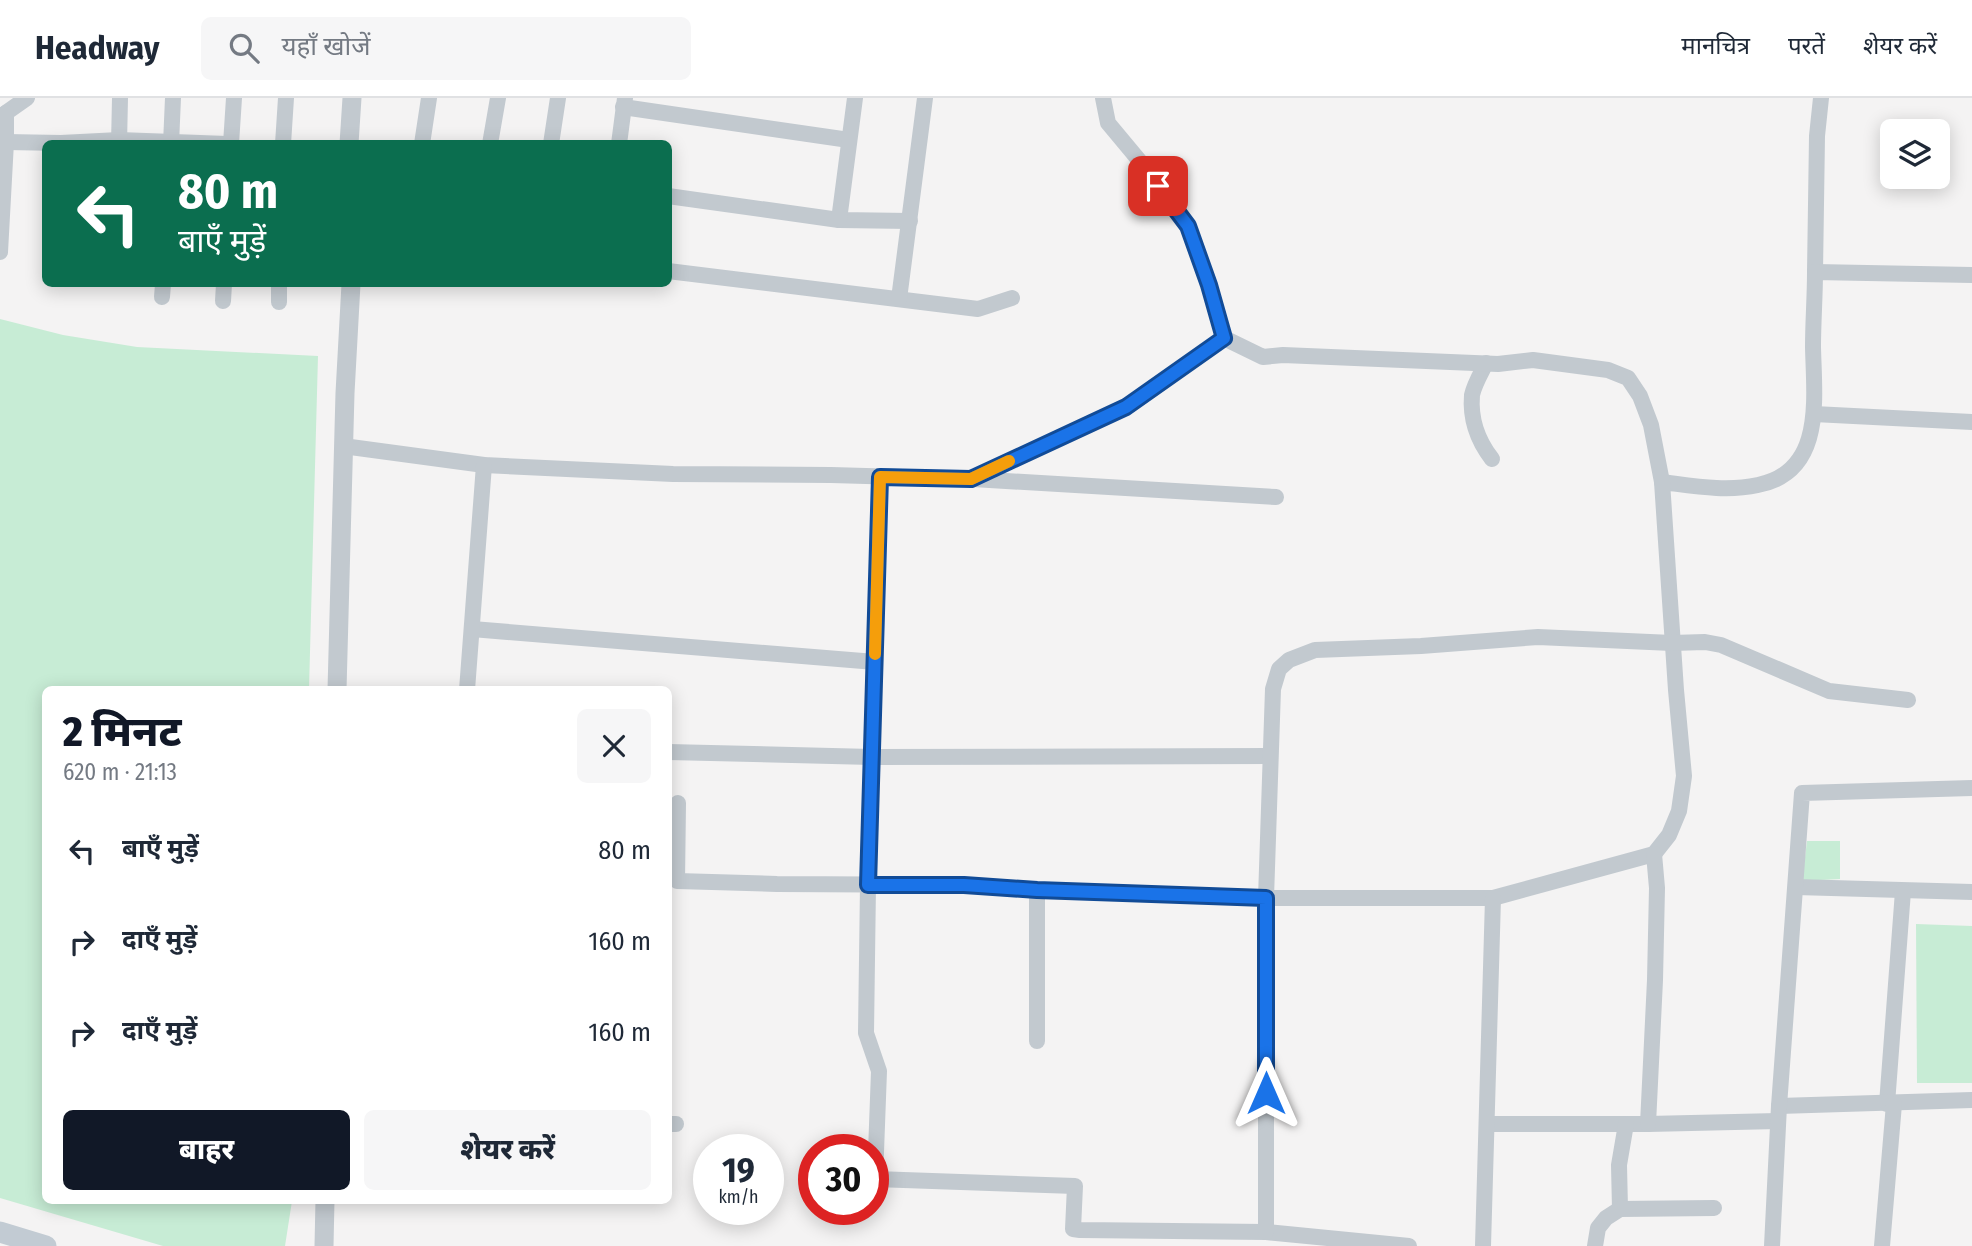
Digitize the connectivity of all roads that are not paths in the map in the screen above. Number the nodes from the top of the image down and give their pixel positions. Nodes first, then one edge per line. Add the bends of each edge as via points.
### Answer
1 (27, 98) edge
2 (120, 98) edge
3 (173, 98) edge
4 (234, 98) edge
5 (286, 98) edge
6 (352, 98) edge
7 (429, 98) edge
8 (498, 98) edge
9 (558, 98) edge
10 (855, 98) edge
11 (926, 98) edge
12 (1103, 98) edge
13 (1821, 98) edge
14 (624, 102) edge
15 (3, 115) edge
16 (119, 140) edge
17 (172, 140) edge
18 (229, 140) edge
19 (283, 140) edge
20 (349, 140) edge
21 (423, 140) edge
22 (492, 140) edge
23 (552, 140) edge
24 (619, 140) edge
25 (849, 140) junction
26 (6, 142) junction
27 (42, 143) edge
28 (672, 197) edge
29 (839, 220) junction
30 (910, 221) junction
31 (0, 252) edge
32 (672, 271) edge
33 (1815, 272) junction
34 (1972, 275) edge
35 (224, 287) edge
36 (279, 287) edge
37 (351, 287) edge
38 (1012, 298) dead end
39 (899, 299) junction
40 (223, 301) dead end
41 (279, 302) dead end
42 (1224, 338) junction
43 (1486, 363) junction
44 (1815, 414) junction
45 (1972, 422) edge
46 (343, 446) junction
47 (1492, 460) dead end
48 (484, 466) junction
49 (880, 477) junction
50 (971, 479) junction
51 (1662, 482) junction
52 (1276, 497) dead end
53 (472, 629) junction
54 (1672, 643) junction
55 (875, 662) junction
56 (337, 686) edge
57 (467, 686) edge
58 (1908, 700) dead end
59 (672, 752) edge
60 (1270, 756) junction
61 (872, 757) junction
62 (1972, 788) edge
63 (678, 803) dead end
64 (1654, 854) junction
65 (673, 881) edge
66 (868, 885) junction
67 (1796, 887) junction
68 (1037, 890) junction
69 (1903, 891) junction
70 (1972, 891) edge
71 (1266, 898) junction
72 (1493, 898) junction
73 (1037, 1041) dead end
74 (1972, 1100) edge
75 (1891, 1104) junction
76 (1778, 1114) junction
77 (1487, 1124) junction
78 (1626, 1124) junction
79 (1647, 1124) junction
80 (325, 1204) edge
81 (1620, 1209) junction
82 (1714, 1209) dead end
83 (1266, 1232) junction
84 (0, 1233) edge
85 (46, 1246) edge
86 (324, 1246) edge
87 (1409, 1246) edge
88 (1483, 1246) edge
89 (1595, 1246) edge
90 (1772, 1246) edge
91 (1882, 1246) edge

1 - 15 street
2 - 16 street
3 - 17 street
4 - 18 street
5 - 19 street
6 - 20 street
7 - 21 street
8 - 22 street
9 - 23 street
10 - 25 street
11 - 30 street
12 - 42 street via 1108,123 1188,226
13 - 33 street
14 - 24 street
14 - 25 street
15 - 26 street
25 - 29 street
26 - 27 street
26 - 31 street
28 - 29 street
29 - 30 street
30 - 39 street
32 - 39 street
33 - 34 street
33 - 44 street
35 - 40 street
36 - 41 street
37 - 46 street
38 - 39 street via 978,309
42 - 43 street via 1263,357
42 - 50 street via 1126,407
43 - 47 street via 1472,394 1474,426
43 - 51 street via 1533,360 1608,370 1628,378 1651,425
44 - 45 street
44 - 51 street via 1798,464 1782,476 1760,485 1728,489
46 - 48 street
46 - 56 street
48 - 49 street
48 - 53 street
49 - 50 street
49 - 55 street
50 - 52 street
51 - 54 street
53 - 55 street
53 - 57 street
54 - 58 street via 1721,645 1829,691
54 - 60 street via 1538,638 1315,650 1279,669 1273,689
54 - 64 street via 1684,776 1679,811
55 - 61 street
59 - 61 street
60 - 61 street
60 - 71 street
61 - 66 street
62 - 67 street via 1802,793
63 - 65 street
64 - 72 street
64 - 79 street via 1655,980
65 - 66 street
66 - 68 street
66 - 83 street via 866,1033 879,1072 876,1179 1075,1186 1073,1228 1080,1230
67 - 69 street
67 - 76 street
68 - 71 street
68 - 73 street
69 - 70 street
69 - 75 street
71 - 72 street
71 - 83 street
72 - 77 street
74 - 75 street
75 - 76 street
75 - 91 street
76 - 79 street
76 - 90 street
77 - 78 street
77 - 88 street
78 - 79 street
78 - 81 street via 1619,1165
80 - 86 street
81 - 82 street
81 - 89 street via 1598,1228
83 - 87 street
84 - 85 main road

